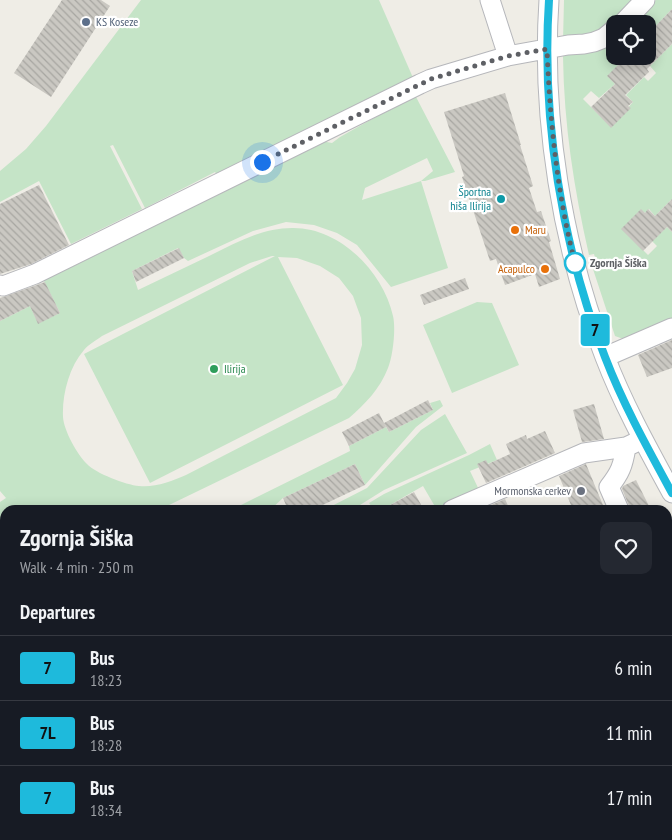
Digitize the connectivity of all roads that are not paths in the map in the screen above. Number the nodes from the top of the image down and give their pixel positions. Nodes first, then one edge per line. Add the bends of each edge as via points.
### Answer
1 (490, 0) edge
2 (549, 0) edge
3 (645, 0) edge
4 (631, 15) edge
5 (606, 36) edge
6 (547, 49) junction
7 (508, 56) junction
8 (0, 285) edge
9 (672, 328) edge
10 (605, 357) junction
11 (643, 439) junction
12 (626, 447) junction
13 (672, 493) edge
14 (464, 505) edge
15 (617, 505) edge

1 - 7 street
2 - 6 street
3 - 4 street
5 - 6 street via 594,42
6 - 7 street
6 - 10 street via 553,141 568,236
7 - 8 street via 420,84 35,274
9 - 10 street
10 - 11 street
11 - 12 street
11 - 13 street
12 - 14 street via 584,453
12 - 15 street via 618,475 608,487

